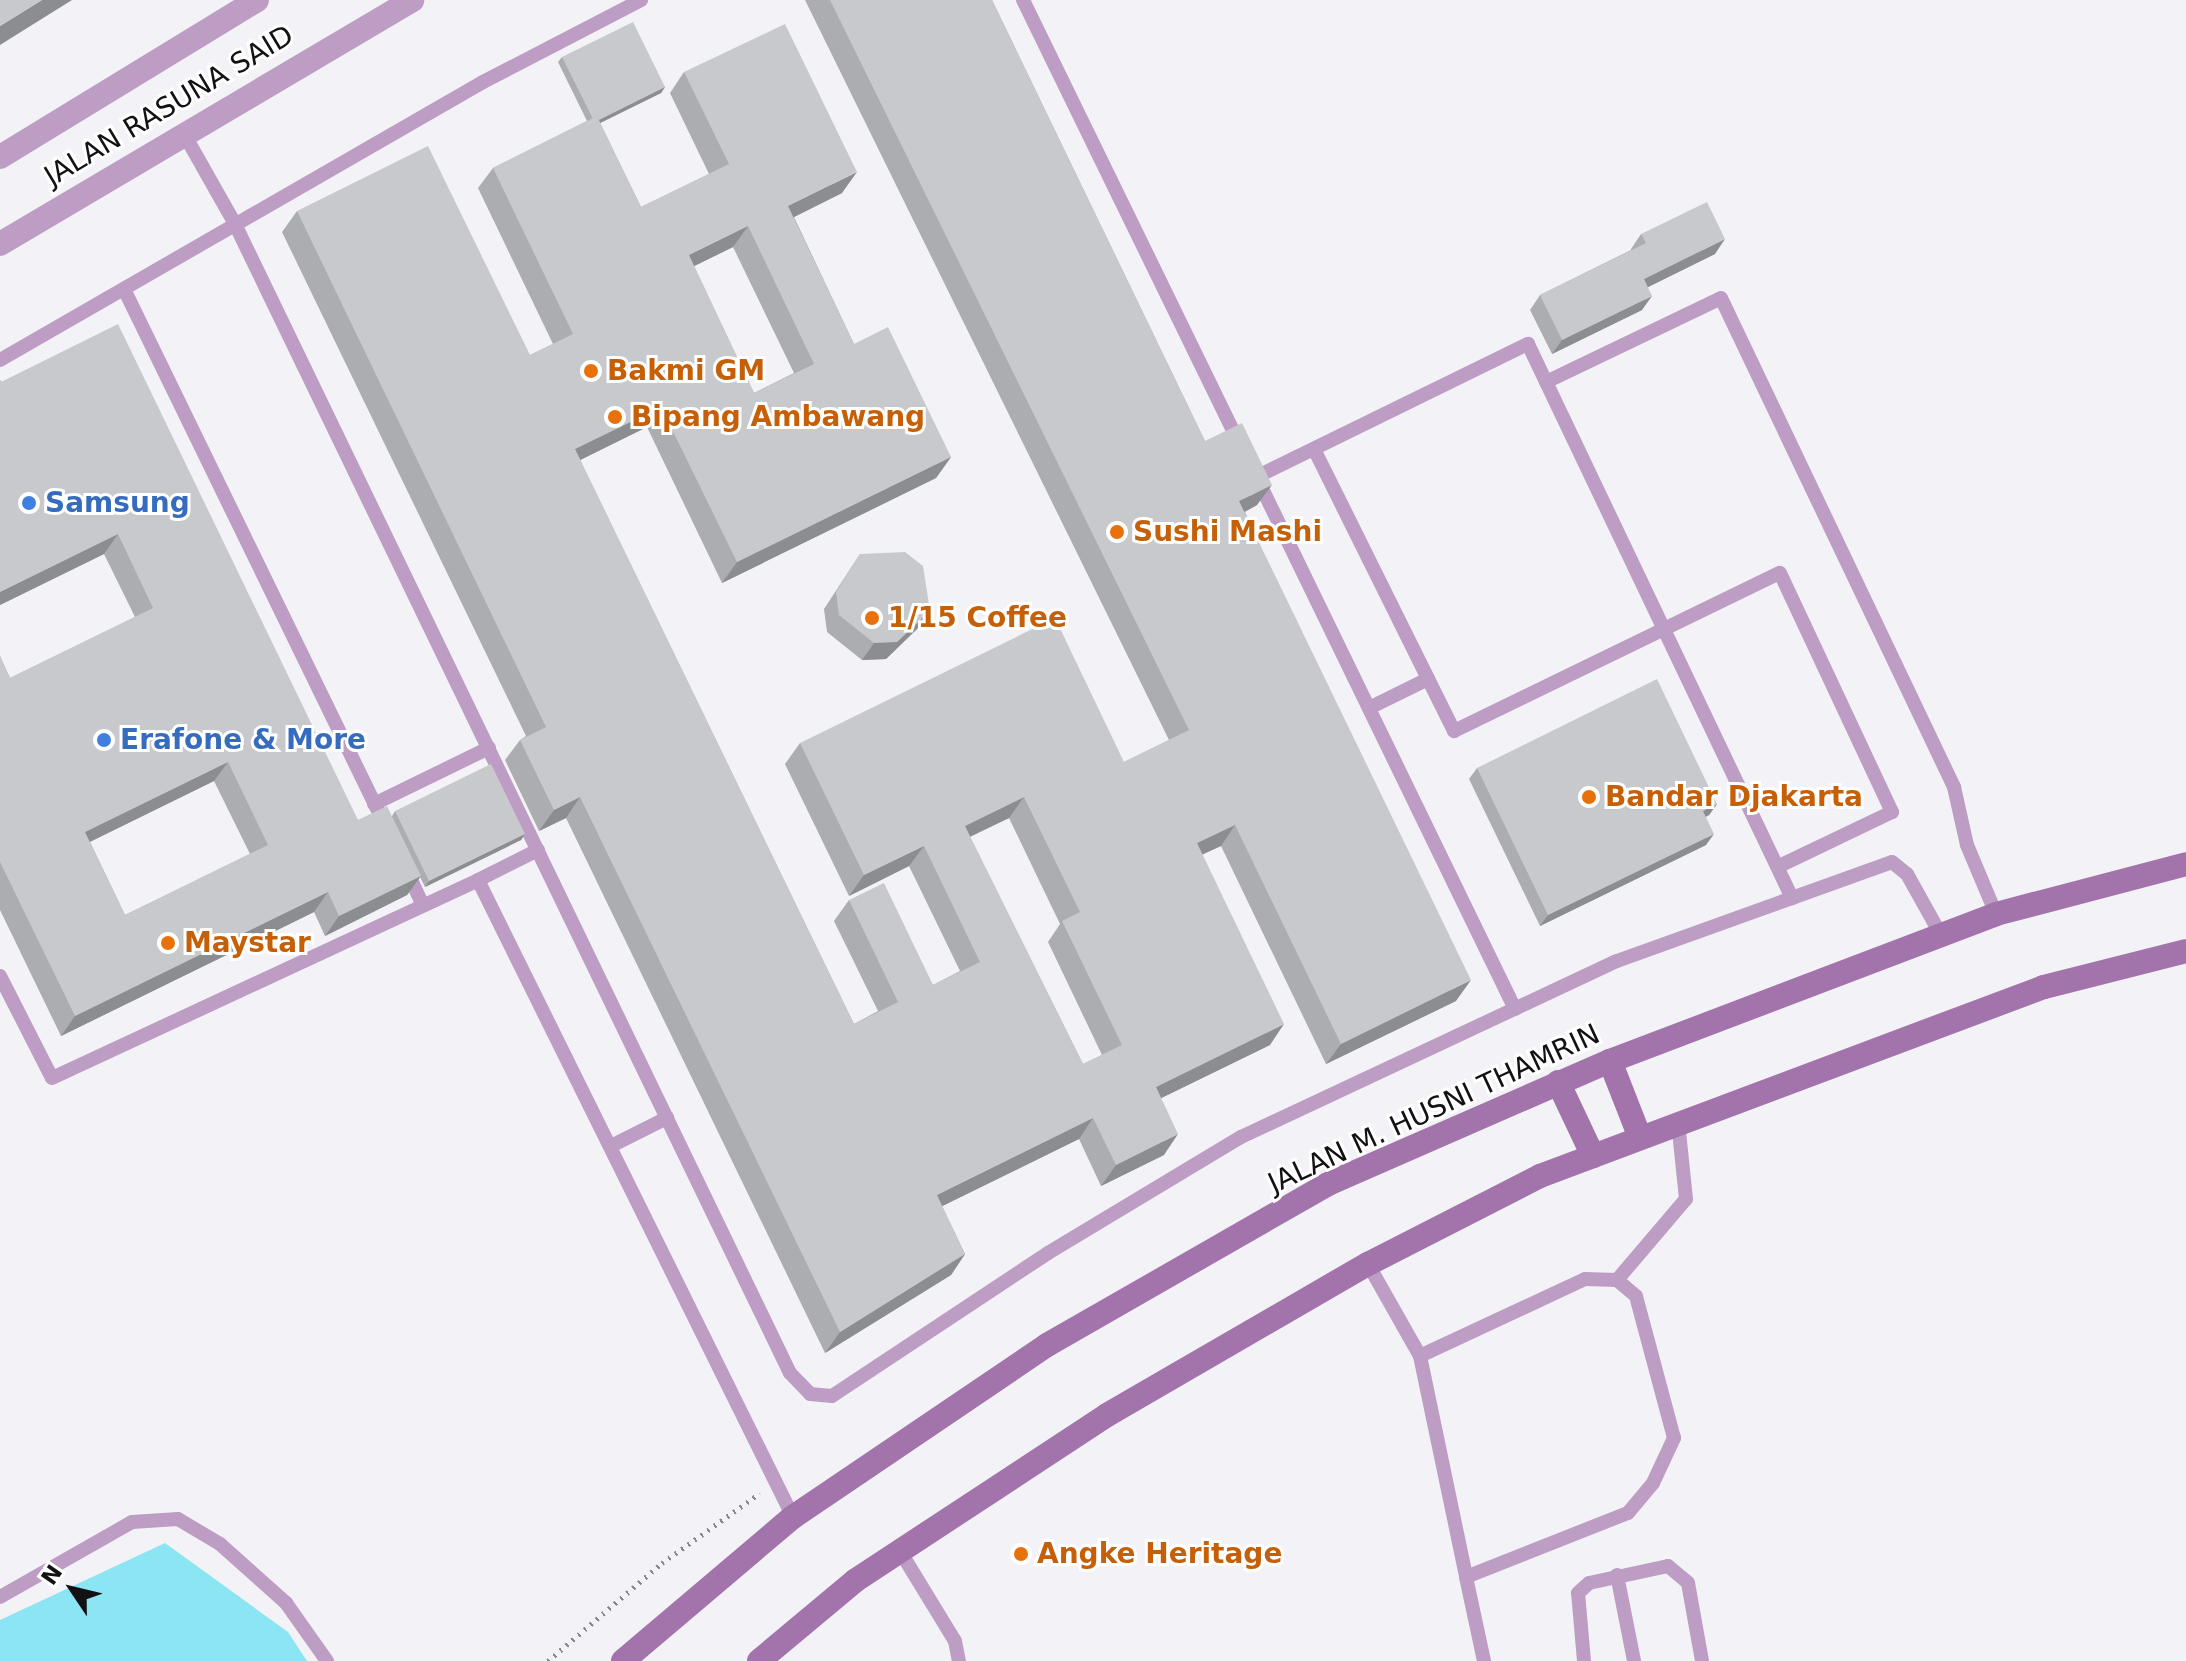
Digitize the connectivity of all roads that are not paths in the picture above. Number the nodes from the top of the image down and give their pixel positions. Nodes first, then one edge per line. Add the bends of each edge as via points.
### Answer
1 (412, 0) edge
2 (641, 0) edge
3 (1023, 0) edge
4 (250, 2) edge
5 (183, 132) junction
6 (0, 157) edge
7 (235, 224) junction
8 (0, 244) edge
9 (124, 289) junction
10 (0, 360) edge
11 (1546, 382) junction
12 (1314, 449) junction
13 (1256, 477) junction
14 (1664, 628) junction
15 (1428, 679) junction
16 (1369, 708) junction
17 (489, 748) junction
18 (374, 804) junction
19 (538, 850) junction
20 (2186, 864) edge
21 (1777, 867) junction
22 (478, 880) junction
23 (1792, 898) junction
24 (423, 905) junction
25 (1996, 914) junction
26 (1941, 935) junction
27 (2186, 951) edge
28 (0, 976) edge
29 (1515, 1009) junction
30 (1610, 1061) junction
31 (1558, 1082) junction
32 (667, 1118) junction
33 (1678, 1121) junction
34 (1639, 1135) junction
35 (611, 1146) junction
36 (1593, 1156) junction
37 (1368, 1264) junction
38 (1617, 1280) junction
39 (1420, 1356) junction
40 (793, 1517) junction
41 (900, 1551) junction
42 (1617, 1575) junction
43 (1466, 1577) junction
44 (0, 1597) edge
45 (327, 1661) edge
46 (623, 1661) edge
47 (759, 1661) edge
48 (959, 1661) edge
49 (1484, 1661) edge
50 (1584, 1661) edge
51 (1634, 1661) edge
52 (1702, 1661) edge

1 - 5 street, JALAN RASUNA SAID
2 - 7 lane
3 - 13 lane
4 - 6 street, JALAN RASUNA SAID
5 - 7 lane
5 - 8 street, JALAN RASUNA SAID
7 - 9 lane
7 - 17 lane
9 - 10 lane
9 - 18 lane
11 - 12 lane via 1528,344
11 - 14 lane
11 - 25 lane via 1721,298 1954,787 1967,845
12 - 13 lane
12 - 15 lane
13 - 16 lane
14 - 15 lane via 1454,731
14 - 21 lane
14 - 21 lane via 1780,573 1892,812
15 - 16 lane
16 - 29 lane
17 - 18 lane
17 - 19 lane
18 - 24 lane
19 - 22 lane
19 - 32 lane
20 - 25 main road, JALAN M. HUSNI THAMRIN
21 - 23 lane
22 - 24 lane
22 - 35 lane
23 - 26 lane via 1892,862
23 - 29 lane via 1617,961
24 - 28 lane via 52,1078
25 - 26 main road, JALAN M. HUSNI THAMRIN
26 - 30 main road, JALAN M. HUSNI THAMRIN
27 - 33 main road via 2044,987
29 - 32 lane via 1241,1137 1048,1253 832,1396 810,1394 790,1373
30 - 31 main road, JALAN M. HUSNI THAMRIN
30 - 34 main road
31 - 36 main road
31 - 40 main road, JALAN M. HUSNI THAMRIN via 1328,1184 1047,1345
32 - 35 lane
33 - 34 main road
33 - 38 lane via 1686,1199
34 - 36 main road
35 - 40 lane
36 - 37 main road
37 - 39 lane
37 - 41 main road via 1107,1415
38 - 39 lane via 1585,1279
38 - 43 lane via 1636,1296 1674,1438 1653,1483 1628,1513
39 - 43 lane
40 - 46 main road, JALAN M. HUSNI THAMRIN
41 - 47 main road
41 - 48 lane via 955,1641
42 - 50 lane via 1589,1583 1573,1602
42 - 51 lane
42 - 52 lane via 1668,1566 1681,1572
43 - 49 lane
44 - 45 lane via 132,1522 178,1519 220,1544 286,1603

